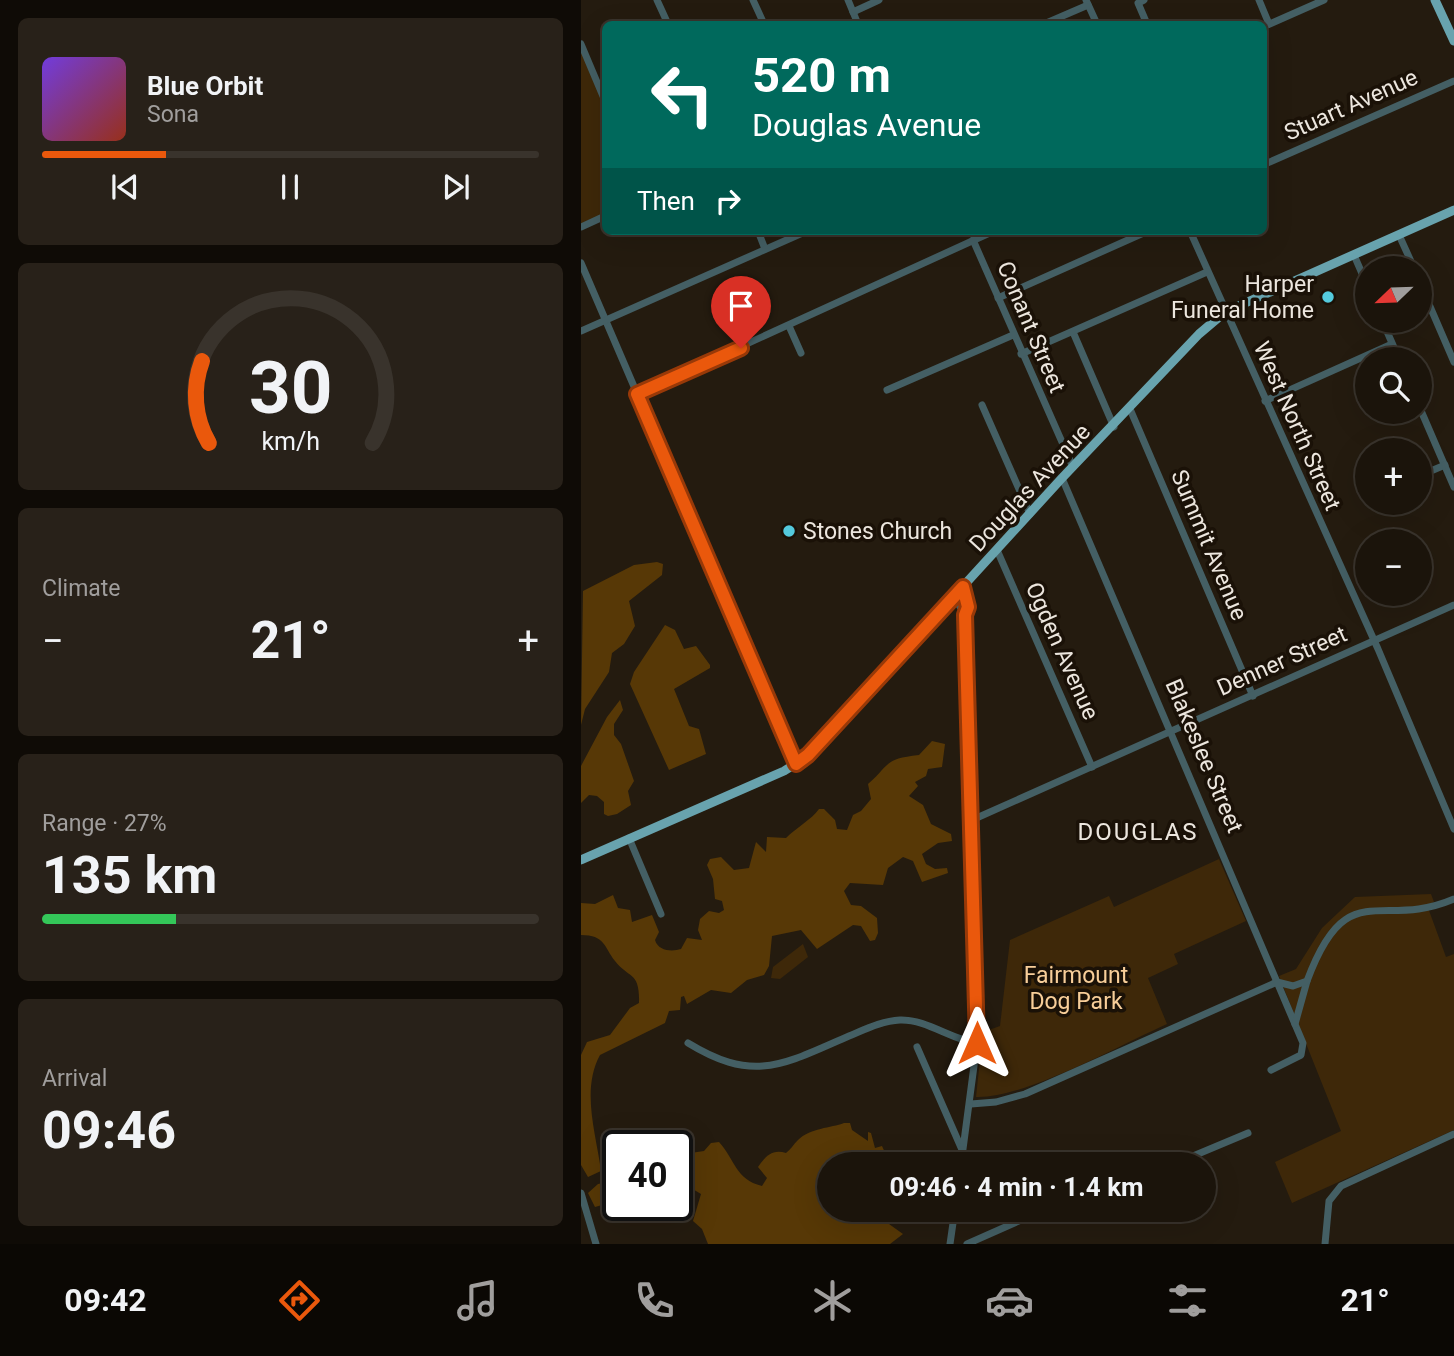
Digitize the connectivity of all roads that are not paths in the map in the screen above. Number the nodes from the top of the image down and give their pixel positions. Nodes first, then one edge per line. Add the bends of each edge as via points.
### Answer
1 (657, 0) edge
2 (753, 0) edge
3 (848, 0) edge
4 (879, 0) edge
5 (1259, 0) edge
6 (1324, 0) edge
7 (1435, 0) edge
8 (1087, 2) edge
9 (1141, 2) edge
10 (853, 12) junction
11 (667, 21) edge
12 (763, 21) edge
13 (857, 21) edge
14 (1050, 21) edge
15 (1096, 21) edge
16 (1146, 21) edge
17 (1265, 21) edge
18 (1267, 25) edge
19 (1454, 41) edge
20 (581, 44) edge
21 (1454, 81) edge
22 (602, 94) edge
23 (1267, 163) edge
24 (1454, 210) edge
25 (602, 217) edge
26 (581, 227) edge
27 (760, 235) edge
28 (798, 235) edge
29 (985, 235) edge
30 (1139, 235) edge
31 (1192, 235) edge
32 (1399, 235) junction
33 (973, 240) junction
34 (765, 249) junction
35 (1354, 255) joint
36 (1408, 256) edge
37 (581, 263) edge
38 (1207, 272) junction
39 (997, 298) junction
40 (1432, 311) edge
41 (1225, 312) junction
42 (605, 320) junction
43 (789, 326) junction
44 (581, 331) edge
45 (1073, 332) junction
46 (1387, 333) edge
47 (1013, 335) junction
48 (1392, 344) junction
49 (1393, 347) edge
50 (801, 353) dead end
51 (1021, 354) junction
52 (1454, 362) edge
53 (887, 390) dead end
54 (637, 394) junction
55 (1265, 401) junction
56 (982, 405) dead end
57 (1130, 409) junction
58 (1427, 424) edge
59 (1114, 427) junction
60 (1445, 465) junction
61 (1073, 467) junction
62 (1432, 470) edge
63 (1062, 478) junction
64 (1454, 487) edge
65 (1030, 514) junction
66 (997, 550) junction
67 (963, 587) junction
68 (954, 597) junction
69 (1454, 606) edge
70 (965, 615) junction
71 (1374, 642) junction
72 (1253, 696) junction
73 (1172, 730) junction
74 (796, 764) junction
75 (1092, 766) junction
76 (1451, 812) edge
77 (972, 820) junction
78 (1454, 829) edge
79 (629, 838) junction
80 (581, 860) edge
81 (1454, 899) edge
82 (661, 914) dead end
83 (1307, 981) junction
84 (1277, 982) junction
85 (1295, 1024) junction
86 (688, 1043) dead end
87 (977, 1043) junction
88 (917, 1047) dead end
89 (1271, 1070) dead end
90 (971, 1104) junction
91 (1248, 1133) dead end
92 (1454, 1134) edge
93 (963, 1152) edge
94 (963, 1152) edge
95 (1203, 1152) edge
96 (581, 1193) edge
97 (953, 1222) edge
98 (1017, 1222) edge
99 (596, 1244) edge
100 (950, 1244) edge
101 (967, 1244) edge
102 (1325, 1244) edge

1 - 11 street
2 - 12 street
3 - 10 street
4 - 10 street
5 - 17 street
6 - 18 street
7 - 19 main road
8 - 14 street
8 - 15 street
9 - 16 street
10 - 13 street
20 - 22 street
21 - 23 street, Stuart Avenue
24 - 32 main road, Douglas Avenue
25 - 26 street
27 - 34 street
28 - 34 street
29 - 33 street
30 - 39 street
31 - 38 street, West North Street
32 - 35 main road, Douglas Avenue
32 - 36 street
33 - 39 street, Conant Street
33 - 43 street
34 - 42 street
35 - 41 main road, Douglas Avenue
37 - 42 street
38 - 41 street, West North Street
38 - 45 street
39 - 47 street, Conant Street
40 - 52 street
41 - 55 street, West North Street
41 - 57 main road, Douglas Avenue
42 - 44 street
42 - 54 street
43 - 50 street
43 - 54 street
45 - 51 street
45 - 59 street
46 - 48 street
47 - 51 street, Conant Street
47 - 53 street
48 - 49 street
48 - 55 street
51 - 61 street, Conant Street
54 - 74 street
55 - 71 street, West North Street
56 - 65 street
57 - 59 main road, Douglas Avenue
57 - 72 street, Summit Avenue
58 - 60 street
59 - 61 main road, Douglas Avenue
60 - 62 street
60 - 64 street
61 - 63 main road, Douglas Avenue
63 - 65 main road, Douglas Avenue
63 - 73 street, Blakeslee Street
65 - 66 main road, Douglas Avenue
66 - 67 main road, Douglas Avenue
66 - 75 street, Ogden Avenue
67 - 68 main road, Douglas Avenue
67 - 70 street via 968,607
68 - 70 street
68 - 74 main road, Douglas Avenue
69 - 71 street, Denner Street
70 - 77 street
71 - 72 street, Denner Street
71 - 76 street, West North Street
72 - 73 street, Denner Street
73 - 75 street, Denner Street
73 - 84 street, Blakeslee Street
74 - 79 main road, Douglas Avenue
75 - 77 street, Denner Street
76 - 78 street, West North Street
77 - 87 street
79 - 80 main road, Douglas Avenue
79 - 82 street
81 - 83 street via 1428,909 1366,910 1347,918 1324,942
83 - 84 street via 1293,986
83 - 85 street
84 - 85 street, Blakeslee Street
84 - 90 street via 1025,1094
85 - 89 street, Blakeslee Street via 1304,1051
86 - 87 street via 725,1063 763,1068 900,1020
87 - 90 street
88 - 94 street
90 - 93 street
91 - 95 street
92 - 102 street via 1336,1191 1327,1210
96 - 99 street
97 - 100 street
98 - 101 street

